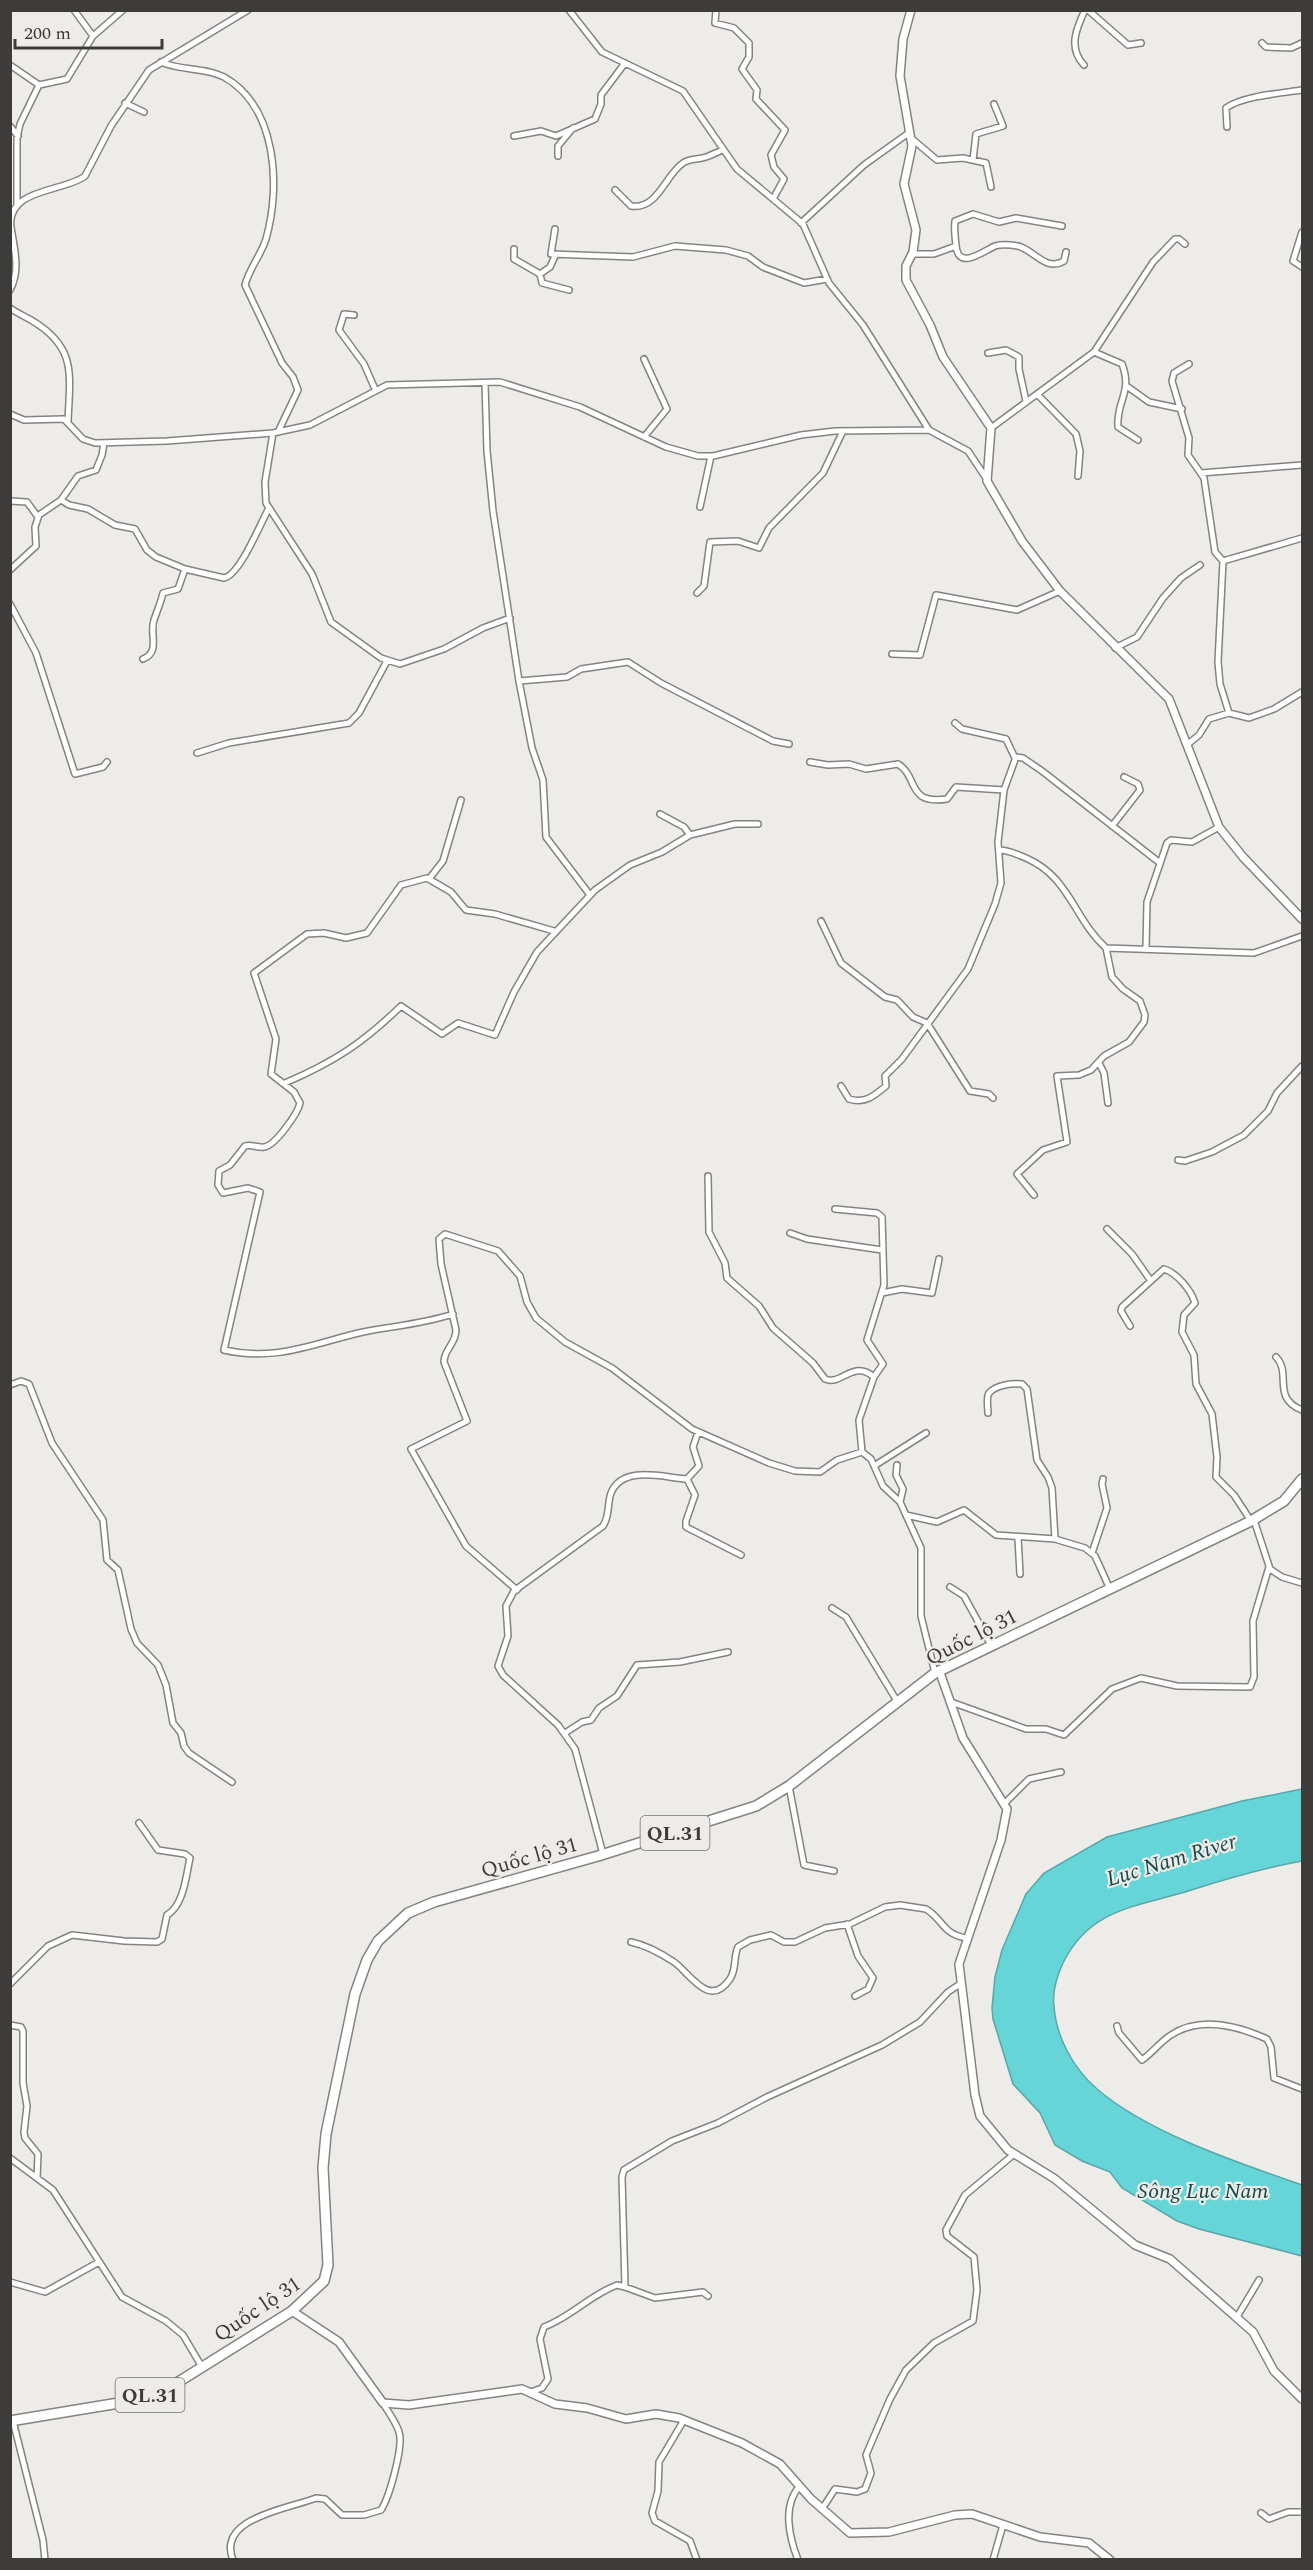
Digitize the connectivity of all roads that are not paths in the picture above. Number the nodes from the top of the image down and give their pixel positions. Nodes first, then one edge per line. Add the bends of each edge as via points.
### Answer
1 (74, 10) edge
2 (123, 10) edge
3 (248, 10) edge
4 (569, 10) edge
5 (716, 10) edge
6 (911, 10) edge
7 (1087, 10) edge
8 (93, 36) junction
9 (1141, 43) dead end
10 (1262, 43) dead end
11 (1302, 43) edge
12 (161, 62) junction
13 (626, 63) junction
14 (10, 65) edge
15 (1084, 65) dead end
16 (39, 85) junction
17 (1302, 90) edge
18 (125, 104) junction
19 (994, 104) dead end
20 (144, 112) dead end
21 (10, 126) edge
22 (1227, 127) dead end
23 (573, 128) junction
24 (910, 135) junction
25 (18, 136) junction
26 (514, 136) dead end
27 (723, 150) junction
28 (558, 156) dead end
29 (973, 160) junction
30 (991, 187) dead end
31 (615, 190) dead end
32 (773, 199) junction
33 (17, 206) junction
34 (801, 223) junction
35 (1062, 226) dead end
36 (555, 229) dead end
37 (1302, 232) edge
38 (1185, 244) dead end
39 (956, 246) junction
40 (514, 249) dead end
41 (1066, 252) dead end
42 (556, 254) junction
43 (911, 254) junction
44 (1302, 267) edge
45 (540, 274) junction
46 (827, 279) junction
47 (10, 290) edge
48 (569, 290) dead end
49 (10, 308) edge
50 (354, 315) dead end
51 (1094, 352) junction
52 (988, 353) dead end
53 (644, 359) dead end
54 (1189, 364) dead end
55 (485, 383) junction
56 (1128, 387) junction
57 (375, 389) junction
58 (1037, 394) junction
59 (1026, 401) junction
60 (1182, 409) junction
61 (10, 416) edge
62 (68, 422) junction
63 (991, 428) junction
64 (929, 430) junction
65 (843, 431) junction
66 (275, 433) junction
67 (644, 437) junction
68 (1138, 440) dead end
69 (104, 443) junction
70 (711, 456) junction
71 (1302, 465) edge
72 (1201, 473) junction
73 (1078, 476) dead end
74 (986, 477) junction
75 (61, 500) junction
76 (10, 501) edge
77 (700, 507) dead end
78 (269, 508) junction
79 (38, 517) junction
80 (1302, 538) edge
81 (1223, 561) junction
82 (1200, 565) dead end
83 (186, 569) junction
84 (10, 570) edge
85 (1060, 591) junction
86 (697, 593) dead end
87 (10, 604) edge
88 (510, 618) junction
89 (1115, 648) junction
90 (892, 654) dead end
91 (142, 659) dead end
92 (387, 661) junction
93 (519, 681) junction
94 (1302, 692) edge
95 (1229, 713) junction
96 (955, 723) dead end
97 (789, 744) dead end
98 (1188, 744) junction
99 (197, 753) dead end
100 (1015, 758) junction
101 (107, 762) dead end
102 (810, 762) dead end
103 (1124, 777) dead end
104 (1004, 790) junction
105 (461, 800) dead end
106 (660, 814) dead end
107 (758, 824) dead end
108 (1112, 826) junction
109 (1219, 827) junction
110 (690, 835) junction
111 (999, 850) junction
112 (1160, 863) junction
113 (429, 879) junction
114 (591, 895) junction
115 (1302, 919) edge
116 (821, 921) dead end
117 (554, 931) junction
118 (1302, 936) edge
119 (1106, 948) junction
120 (1146, 949) junction
121 (927, 1023) junction
122 (1099, 1062) junction
123 (1302, 1066) edge
124 (285, 1083) junction
125 (842, 1086) dead end
126 (993, 1098) dead end
127 (1108, 1103) dead end
128 (1179, 1160) dead end
129 (708, 1176) dead end
130 (1035, 1195) dead end
131 (834, 1209) dead end
132 (1107, 1229) dead end
133 (790, 1233) dead end
134 (882, 1250) junction
135 (939, 1259) dead end
136 (1151, 1281) junction
137 (882, 1293) junction
138 (453, 1314) junction
139 (1130, 1326) dead end
140 (1276, 1357) dead end
141 (874, 1377) junction
142 (10, 1385) edge
143 (1302, 1410) edge
144 (988, 1413) dead end
145 (698, 1432) junction
146 (926, 1433) dead end
147 (862, 1452) junction
148 (897, 1465) dead end
149 (874, 1466) junction
150 (687, 1479) junction
151 (1103, 1479) dead end
152 (1302, 1479) edge
153 (900, 1502) junction
154 (906, 1515) junction
155 (1252, 1520) junction
156 (1018, 1538) junction
157 (1055, 1539) junction
158 (1092, 1553) junction
159 (741, 1555) dead end
160 (1269, 1568) junction
161 (1020, 1574) dead end
162 (1302, 1583) edge
163 (950, 1587) dead end
164 (1110, 1588) junction
165 (517, 1590) junction
166 (831, 1608) dead end
167 (991, 1645) junction
168 (728, 1652) dead end
169 (937, 1671) junction
170 (897, 1701) junction
171 (951, 1702) junction
172 (566, 1733) junction
173 (1061, 1772) dead end
174 (232, 1782) dead end
175 (789, 1786) junction
176 (1005, 1803) junction
177 (139, 1823) dead end
178 (603, 1854) junction
179 (834, 1871) dead end
180 (847, 1924) junction
181 (966, 1938) junction
182 (631, 1942) dead end
183 (10, 1984) edge
184 (960, 1984) junction
185 (855, 1996) dead end
186 (10, 2025) edge
187 (1117, 2026) dead end
188 (1302, 2089) edge
189 (1013, 2155) junction
190 (10, 2158) edge
191 (37, 2178) junction
192 (99, 2262) junction
193 (1259, 2280) dead end
194 (10, 2282) edge
195 (625, 2287) junction
196 (708, 2296) dead end
197 (292, 2311) junction
198 (1237, 2317) junction
199 (202, 2367) junction
200 (531, 2392) junction
201 (1302, 2399) edge
202 (383, 2403) junction
203 (684, 2420) junction
204 (12, 2421) edge
205 (800, 2486) junction
206 (822, 2509) junction
207 (1302, 2512) edge
208 (1261, 2513) dead end
209 (1003, 2525) junction
210 (45, 2559) edge
211 (232, 2559) edge
212 (698, 2559) edge
213 (798, 2559) edge
214 (993, 2559) edge
215 (1110, 2559) edge

1 - 8 street
2 - 8 street
3 - 12 street
4 - 13 street via 602,52
5 - 32 street via 715,23 731,27 749,43 749,57 742,69 757,90 756,99 785,130 771,155 774,167 784,179
6 - 24 street via 903,39 900,85
7 - 9 street via 1128,45
7 - 15 street via 1074,48
8 - 16 street via 66,79
10 - 11 street via 1266,47 1286,48
12 - 18 street via 144,76
12 - 66 street via 225,78 249,96 262,118 271,160 273,206 261,255 245,285 298,390
13 - 23 street via 601,95 597,118
13 - 27 street via 683,92
14 - 16 street
16 - 25 street
17 - 22 street via 1230,105 1226,108
18 - 20 street
18 - 33 street via 85,176 28,197
19 - 29 street via 1003,126 976,134
21 - 25 street
23 - 26 street via 556,136 542,131
23 - 28 street via 558,146
24 - 29 street via 937,160
24 - 34 street via 864,165
24 - 43 street via 912,146 904,184 915,224
25 - 33 street
27 - 31 street via 684,162 656,196 640,205 631,206
27 - 32 street via 740,172
29 - 30 street via 986,163
32 - 34 street
33 - 47 street via 11,216 17,266
34 - 46 street via 818,252
35 - 39 street via 1016,218 999,222 973,214 955,222
36 - 42 street via 550,252
37 - 44 street via 1293,261
38 - 51 street via 1175,239 1153,262
39 - 41 street via 957,253 968,259 995,246 1016,246 1056,264 1064,261
39 - 43 street via 934,254
40 - 45 street via 514,259
42 - 45 street via 550,267
42 - 46 street via 633,257 675,246 726,250 748,256 763,267 804,283
43 - 63 street via 906,273 912,294 946,362
45 - 48 street via 542,283
46 - 64 street via 863,325
49 - 62 street via 51,334 67,356
50 - 57 street via 343,315 339,331 364,364
51 - 56 street via 1121,362
51 - 58 street
52 - 59 street via 1006,350 1019,357
53 - 67 street via 667,410
54 - 60 street via 1172,376
55 - 57 street via 398,383
55 - 67 street via 508,383 580,407
55 - 88 street via 489,476
56 - 60 street via 1149,402
56 - 68 street via 1118,427
57 - 66 street via 310,424
58 - 59 street
58 - 73 street via 1076,434 1080,451
59 - 63 street
60 - 72 street via 1190,441 1188,455
61 - 62 street
62 - 69 street via 83,439
63 - 74 street
64 - 65 street
64 - 74 street via 968,451
65 - 70 street via 790,437
65 - 86 street via 823,473 769,528 759,548 738,541 709,543 704,586
66 - 69 street
66 - 78 street via 265,495
67 - 70 street via 686,454
69 - 75 street via 96,470 78,476
70 - 77 street
71 - 72 street
72 - 81 street via 1215,552
74 - 85 street via 1022,540
75 - 79 street
75 - 83 street via 116,525 135,529 151,553
76 - 79 street via 27,502
78 - 83 street via 232,574 224,578
78 - 92 street via 312,574 328,618
79 - 84 street via 36,546
80 - 81 street
81 - 95 street via 1218,662
82 - 89 street via 1163,598 1137,637
83 - 91 street via 178,589 163,593 153,623 153,647
85 - 89 street
85 - 90 street via 1017,610 936,595 920,655
87 - 101 street via 36,653 75,774 103,767
88 - 92 street via 415,660 400,664
88 - 93 street
89 - 98 street via 1169,699
92 - 99 street via 359,713 346,725 229,743
93 - 97 street via 567,677 581,669 628,662 773,741
93 - 114 street via 532,748 543,780 547,840
94 - 95 street via 1249,718
95 - 98 street via 1207,720 1199,735
96 - 100 street via 966,730 1004,738
98 - 109 street
100 - 104 street
100 - 108 street via 1033,765
102 - 104 street via 843,763 866,769 898,764 909,774 910,784 920,795 933,799 947,799 956,787
103 - 108 street via 1135,782 1140,790
104 - 111 street
105 - 113 street via 443,861
106 - 110 street via 684,827
107 - 110 street via 735,824
108 - 112 street
109 - 112 street via 1192,842 1170,840
109 - 115 street
110 - 114 street via 630,865
111 - 119 street via 1051,872 1083,922
111 - 121 street via 999,893 975,953 968,969
112 - 120 street via 1147,905
113 - 117 street via 449,890 466,910
113 - 124 street via 401,885 367,933 346,938 307,934 272,963 256,969 254,976 276,1039 271,1074
114 - 117 street
116 - 121 street via 841,963 885,997 897,1000 913,1017
117 - 124 street via 527,968 495,1035 458,1023 442,1034 401,1006 346,1053
118 - 120 street via 1254,953
119 - 120 street
119 - 122 street via 1114,980 1138,998 1145,1018 1131,1040
121 - 125 street via 885,1076 886,1086 872,1097 851,1100
121 - 126 street via 970,1091
122 - 127 street
122 - 130 street via 1082,1074 1056,1077 1067,1142 1043,1150 1017,1174
123 - 128 street via 1244,1135 1212,1152
124 - 138 street via 300,1103 292,1120 267,1146 245,1146 218,1173 223,1193 248,1188 260,1192 224,1350 276,1355
129 - 141 street via 709,1232 726,1263 729,1281 759,1306 773,1328 813,1363 825,1379 837,1380 854,1371
131 - 134 street via 880,1215
132 - 136 street
133 - 134 street
134 - 137 street
135 - 137 street via 932,1293 902,1289
136 - 139 street via 1121,1308
136 - 155 street via 1166,1269 1194,1298 1195,1303 1184,1315 1182,1332 1194,1355 1196,1384 1212,1414 1216,1477
137 - 141 street via 867,1337 883,1362
138 - 145 street via 439,1242 445,1234 498,1251 520,1276 536,1318
138 - 165 street via 456,1338 444,1362 467,1421 411,1449 466,1546
140 - 143 street via 1287,1398
141 - 147 street via 859,1420
142 - 174 street via 29,1384 52,1443 103,1520 107,1560 118,1570 130,1629 137,1643 158,1665 173,1723 182,1733 184,1746
144 - 157 street via 991,1392 1011,1384 1022,1384 1027,1389 1037,1460 1052,1488
145 - 147 street via 799,1472 820,1472 837,1460
145 - 150 street via 693,1447 699,1466
146 - 149 street
147 - 149 street
148 - 153 street via 903,1489
149 - 153 street via 883,1486
150 - 159 street via 695,1498 686,1527
150 - 165 street via 640,1475 622,1482 612,1491 603,1526
151 - 158 street via 1107,1508
152 - 155 highway, Quốc lộ 31 / QL.31 via 1284,1501
153 - 154 street
154 - 156 street via 937,1522 964,1510 989,1532
154 - 169 street via 921,1548 921,1616
155 - 160 street
155 - 164 highway, Quốc lộ 31 / QL.31
156 - 157 street
156 - 161 street
157 - 158 street
158 - 164 street
160 - 162 street
160 - 171 street via 1253,1622 1255,1669 1250,1687 1177,1686 1138,1679 1112,1689 1064,1736 1047,1729 1026,1729
163 - 167 street via 964,1596
164 - 167 highway, Quốc lộ 31 / QL.31
165 - 172 street via 506,1606 508,1636 498,1666
166 - 170 street via 846,1617
167 - 169 highway, Quốc lộ 31 / QL.31
168 - 172 street via 680,1662 637,1665 617,1696 598,1708 591,1720
169 - 170 highway, Quốc lộ 31 / QL.31
169 - 171 street
170 - 175 highway, Quốc lộ 31 / QL.31
171 - 176 street via 965,1743
172 - 178 street via 579,1762
173 - 176 street via 1029,1779
175 - 178 highway, Quốc lộ 31 / QL.31 via 740,1813
175 - 179 street via 804,1865
176 - 181 street via 1007,1815 1001,1840
177 - 183 street via 158,1850 190,1858 178,1904 167,1915 162,1938 157,1942 124,1941 72,1935 48,1946
178 - 197 highway, Quốc lộ 31 / QL.31 via 421,1907 408,1913 378,1941 356,1994 327,2131 323,2168 327,2273 318,2288
180 - 181 street via 885,1907 915,1906 930,1911 955,1936
180 - 182 street via 832,1925 795,1942 784,1942 771,1935 750,1940 738,1947 731,1977 717,1989 701,1988 674,1962
180 - 185 street via 858,1956 873,1978 868,1989
181 - 184 street via 959,1964
184 - 189 street via 977,2106 986,2125
184 - 195 street via 920,2022 882,2045 672,2141 627,2167 622,2177
186 - 191 street via 23,2031 27,2106 24,2132 38,2154
187 - 188 street via 1142,2060 1168,2037 1183,2030 1215,2025 1239,2028 1267,2039 1274,2078
189 - 198 street via 1055,2179 1134,2245 1170,2259
189 - 206 street via 965,2195 946,2230 947,2236 974,2257 977,2290 973,2321 923,2351 900,2379 866,2455 871,2473 865,2489 835,2489
190 - 191 street
191 - 192 street via 53,2190
192 - 194 street via 45,2292
192 - 199 street via 122,2297 183,2334
193 - 198 street
195 - 196 street via 654,2298 703,2292
195 - 200 street via 617,2284 544,2327 540,2339 548,2379 542,2388
197 - 199 highway, Quốc lộ 31 / QL.31
197 - 202 street via 339,2342
198 - 201 street via 1258,2338 1277,2376
199 - 204 highway, Quốc lộ 31 / QL.31 via 167,2389 131,2401
200 - 202 street via 513,2389 409,2405
200 - 203 street via 555,2404 626,2419 656,2414
202 - 211 street via 395,2423 400,2443 381,2510 342,2515 325,2499 316,2498 241,2525 231,2536
203 - 205 street via 765,2455 780,2464
203 - 212 street via 659,2462 652,2518 690,2541
204 - 210 street
205 - 206 street
205 - 213 street via 792,2497 789,2515 790,2538
206 - 209 street via 842,2528 859,2535 909,2529 963,2514
207 - 208 street via 1269,2519
209 - 214 street
209 - 215 street via 1040,2537 1089,2543

